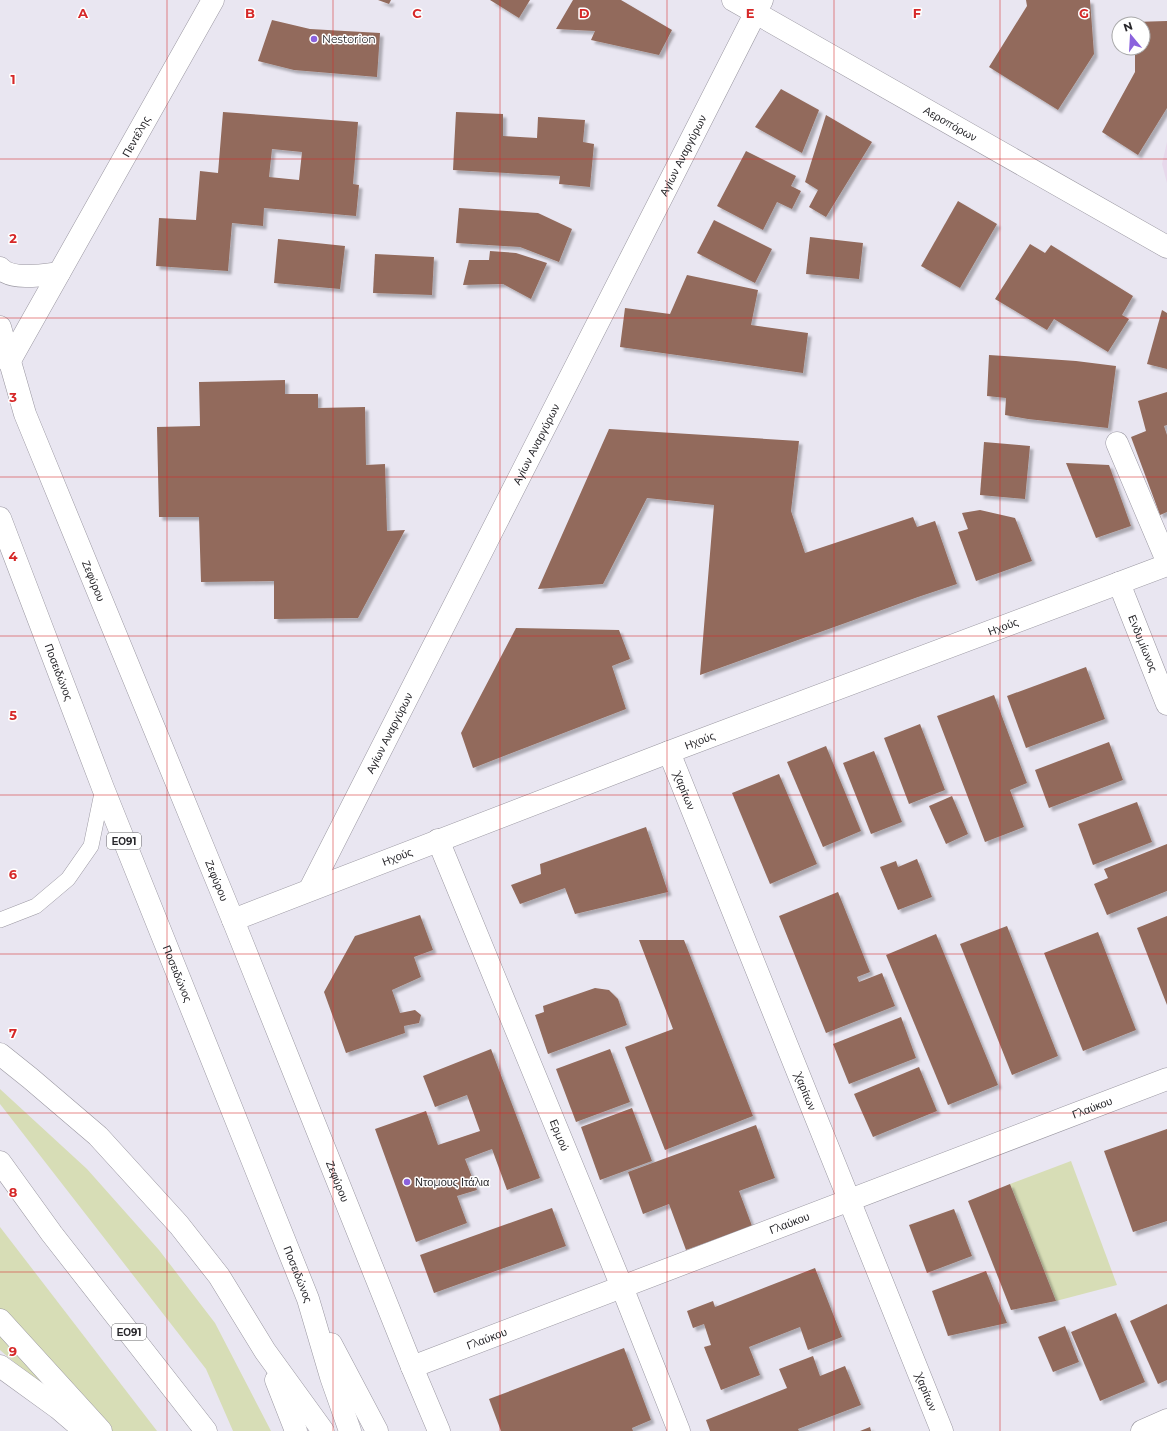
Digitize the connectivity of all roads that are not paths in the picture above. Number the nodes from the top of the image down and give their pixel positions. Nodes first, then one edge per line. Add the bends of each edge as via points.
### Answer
1 (213, 0) edge
2 (733, 0) edge
3 (759, 6) edge
4 (1167, 248) edge
5 (0, 268) edge
6 (59, 273) junction
7 (0, 327) edge
8 (9, 362) junction
9 (1117, 443) dead end
10 (0, 519) edge
11 (1167, 561) edge
12 (1167, 565) edge
13 (1119, 583) junction
14 (1167, 704) edge
15 (669, 752) junction
16 (103, 788) junction
17 (438, 840) junction
18 (310, 889) junction
19 (0, 920) edge
20 (233, 920) junction
21 (0, 1054) edge
22 (1167, 1079) edge
23 (0, 1162) edge
24 (849, 1200) junction
25 (622, 1287) junction
26 (308, 1299) junction
27 (0, 1320) edge
28 (265, 1351) junction
29 (0, 1366) edge
30 (412, 1367) junction
31 (1167, 1420) edge
32 (85, 1431) edge
33 (101, 1431) edge
34 (206, 1431) edge
35 (296, 1431) edge
36 (323, 1431) edge
37 (350, 1431) edge
38 (377, 1431) edge
39 (439, 1431) edge
40 (679, 1431) edge
41 (942, 1431) edge
42 (1142, 1431) edge

1 - 6 main road, Πεντέλης
2 - 3 main road, Αεροπόρων
3 - 4 main road, Αεροπόρων
3 - 18 main road, Αγίων Αναργύρων
5 - 6 main road via 4,272 30,277
6 - 8 main road, Πεντέλης
7 - 8 main road, Ζεφύρου
8 - 20 main road, Ζεφύρου via 25,414
9 - 11 main road
10 - 16 main road, Ποσειδώνος / ΕΟ91
12 - 13 main road, Ηχούς
13 - 14 main road, Ενδυμίωνος
13 - 15 main road, Ηχούς
15 - 17 main road, Ηχούς
15 - 24 main road, Χαρίτων
16 - 19 lane via 91,846 68,879 36,906
16 - 26 main road, Ποσειδώνος / ΕΟ91
17 - 18 main road, Ηχούς
17 - 25 main road, Ερμού
18 - 20 main road, Ηχούς
20 - 30 main road, Ζεφύρου
21 - 28 main road via 98,1136 179,1225 219,1276
22 - 24 main road, Γλαύκου
23 - 34 main road, ΕΟ91 via 52,1234
24 - 25 main road, Γλαύκου
24 - 41 main road, Χαρίτων
25 - 30 main road, Γλαύκου
25 - 40 main road, Ερμού
26 - 37 main road, Ποσειδώνος / ΕΟ91
26 - 38 main road
27 - 33 main road
28 - 35 main road
28 - 36 main road
29 - 32 main road
30 - 39 main road, Ζεφύρου
31 - 42 main road

